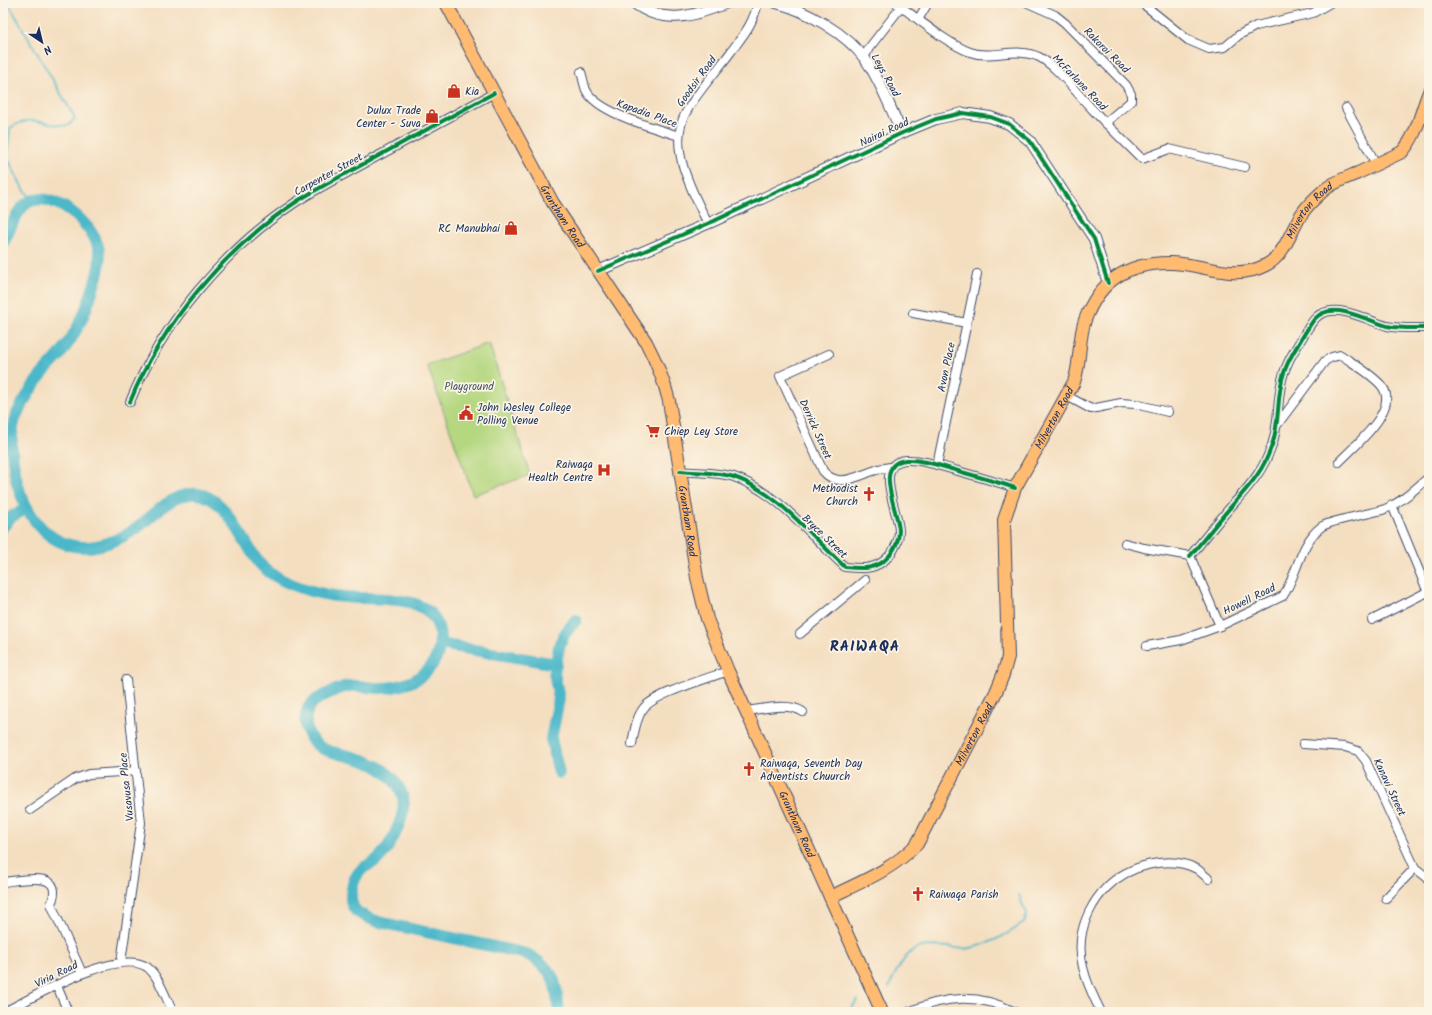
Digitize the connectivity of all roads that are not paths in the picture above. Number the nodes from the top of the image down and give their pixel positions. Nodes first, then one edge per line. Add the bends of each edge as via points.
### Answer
1 (446, 3) edge
2 (634, 3) edge
3 (727, 3) edge
4 (758, 3) edge
5 (776, 3) edge
6 (928, 3) edge
7 (1028, 3) edge
8 (1142, 3) edge
9 (1330, 3) edge
10 (898, 5) edge
11 (919, 18) junction
12 (864, 58) junction
13 (581, 72) dead end
14 (1429, 92) edge
15 (494, 93) junction
16 (1346, 108) dead end
17 (1105, 123) junction
18 (902, 133) junction
19 (678, 136) junction
20 (1376, 164) junction
21 (1245, 167) dead end
22 (708, 224) junction
23 (598, 271) junction
24 (977, 274) dead end
25 (1108, 283) junction
26 (913, 312) dead end
27 (967, 323) junction
28 (1429, 328) edge
29 (829, 354) dead end
30 (1066, 396) junction
31 (130, 402) dead end
32 (1168, 412) dead end
33 (1277, 426) junction
34 (1339, 462) dead end
35 (937, 465) junction
36 (892, 467) junction
37 (680, 471) junction
38 (1429, 477) edge
39 (1015, 488) junction
40 (1392, 505) junction
41 (1125, 543) dead end
42 (1190, 556) junction
43 (865, 580) dead end
44 (1428, 593) edge
45 (1372, 620) dead end
46 (1220, 626) junction
47 (800, 634) dead end
48 (1147, 646) dead end
49 (728, 671) junction
50 (126, 680) dead end
51 (746, 712) junction
52 (803, 712) dead end
53 (632, 744) dead end
54 (1303, 744) dead end
55 (136, 771) junction
56 (30, 810) dead end
57 (1415, 868) junction
58 (1209, 879) dead end
59 (1429, 879) edge
60 (3, 882) edge
61 (830, 897) junction
62 (1386, 898) dead end
63 (121, 962) junction
64 (82, 972) junction
65 (57, 986) junction
66 (4, 1012) edge
67 (68, 1012) edge
68 (173, 1012) edge
69 (882, 1012) edge
70 (908, 1012) edge
71 (1015, 1012) edge
72 (1101, 1012) edge

1 - 15 main road, Grantham Road
2 - 3 street via 643,10 678,17 697,15
4 - 19 street, Goodsir Road via 747,31 687,110
5 - 12 street, Leys Road via 811,15 842,37
6 - 11 street
7 - 17 street, Rakoroi Road via 1055,15 1065,23 1126,85 1131,94 1131,101
8 - 9 street via 1188,40 1209,49 1226,47 1239,35 1256,26 1313,13
10 - 11 street, McFarlane Road
10 - 12 street
11 - 17 street, McFarlane Road via 970,52 1022,52 1039,57 1054,68
12 - 18 street, Leys Road via 877,78
13 - 19 street, Kapadia Place via 586,91 611,112
14 - 20 main road, Milverton Road via 1410,143 1402,152
15 - 23 main road, Grantham Road via 553,203
15 - 31 street, Carpenter Street via 297,202 244,241 221,265 174,324 148,364
16 - 20 street
17 - 21 street, McFarlane Road via 1142,159 1169,149
18 - 22 street, Nairai Road
18 - 25 street, Nairai Road via 936,119 963,113 990,117 1009,124 1030,141 1071,202 1094,239
19 - 22 street, Goodsir Road via 687,179
20 - 25 main road, Milverton Road via 1324,190 1301,215 1280,252 1268,264 1250,272 1236,273 1172,263 1143,265 1123,271
22 - 23 street, Nairai Road
23 - 37 main road, Grantham Road via 655,358 669,401
24 - 27 street, Avon Place
25 - 30 main road, Milverton Road via 1085,320 1079,366
26 - 27 street
27 - 35 street, Avon Place
28 - 33 street via 1406,329 1365,317 1331,311 1321,313 1314,319 1289,359 1280,385
29 - 36 street, Derrick Street via 780,376 823,471 828,477 845,480
30 - 32 street via 1091,409 1120,403
30 - 39 main road, Milverton Road
33 - 34 street via 1325,361 1341,355 1382,386 1388,397 1379,418
33 - 42 street via 1270,450 1255,480
35 - 36 street via 907,460 897,462
35 - 39 street
36 - 37 street, Bryce Street via 889,479 898,524 898,541 882,564 871,568 845,568 788,512 752,485 733,477
37 - 49 main road, Grantham Road via 697,578 708,619
38 - 40 street, Howell Road via 1402,501
39 - 61 main road, Milverton Road via 1004,520 1008,657 1004,675 917,844 903,858 879,874
40 - 44 street
40 - 46 street, Howell Road via 1322,526 1313,535 1283,596
41 - 42 street
42 - 46 street
43 - 47 street
44 - 45 street
46 - 48 street, Howell Road via 1181,640
49 - 51 main road, Grantham Road
49 - 53 street via 647,704 636,723
50 - 55 street, Vusavusa Place
51 - 52 street via 795,708
51 - 61 main road, Grantham Road
54 - 57 street, Kanavi Street via 1345,747 1358,752 1366,762
55 - 56 street via 89,774 75,779
55 - 63 street, Vusavusa Place via 141,823
57 - 59 street, Kanavi Street
57 - 62 street
58 - 72 street via 1196,869 1161,862 1123,875 1106,887 1094,902 1081,940 1086,982
60 - 64 street via 43,878 49,881 54,893 51,904
61 - 69 main road, Grantham Road
63 - 64 street, Viria Road
63 - 68 street via 147,968 156,978
64 - 65 street, Viria Road
65 - 66 street, Viria Road
65 - 67 street
70 - 71 street via 947,1000 971,998

